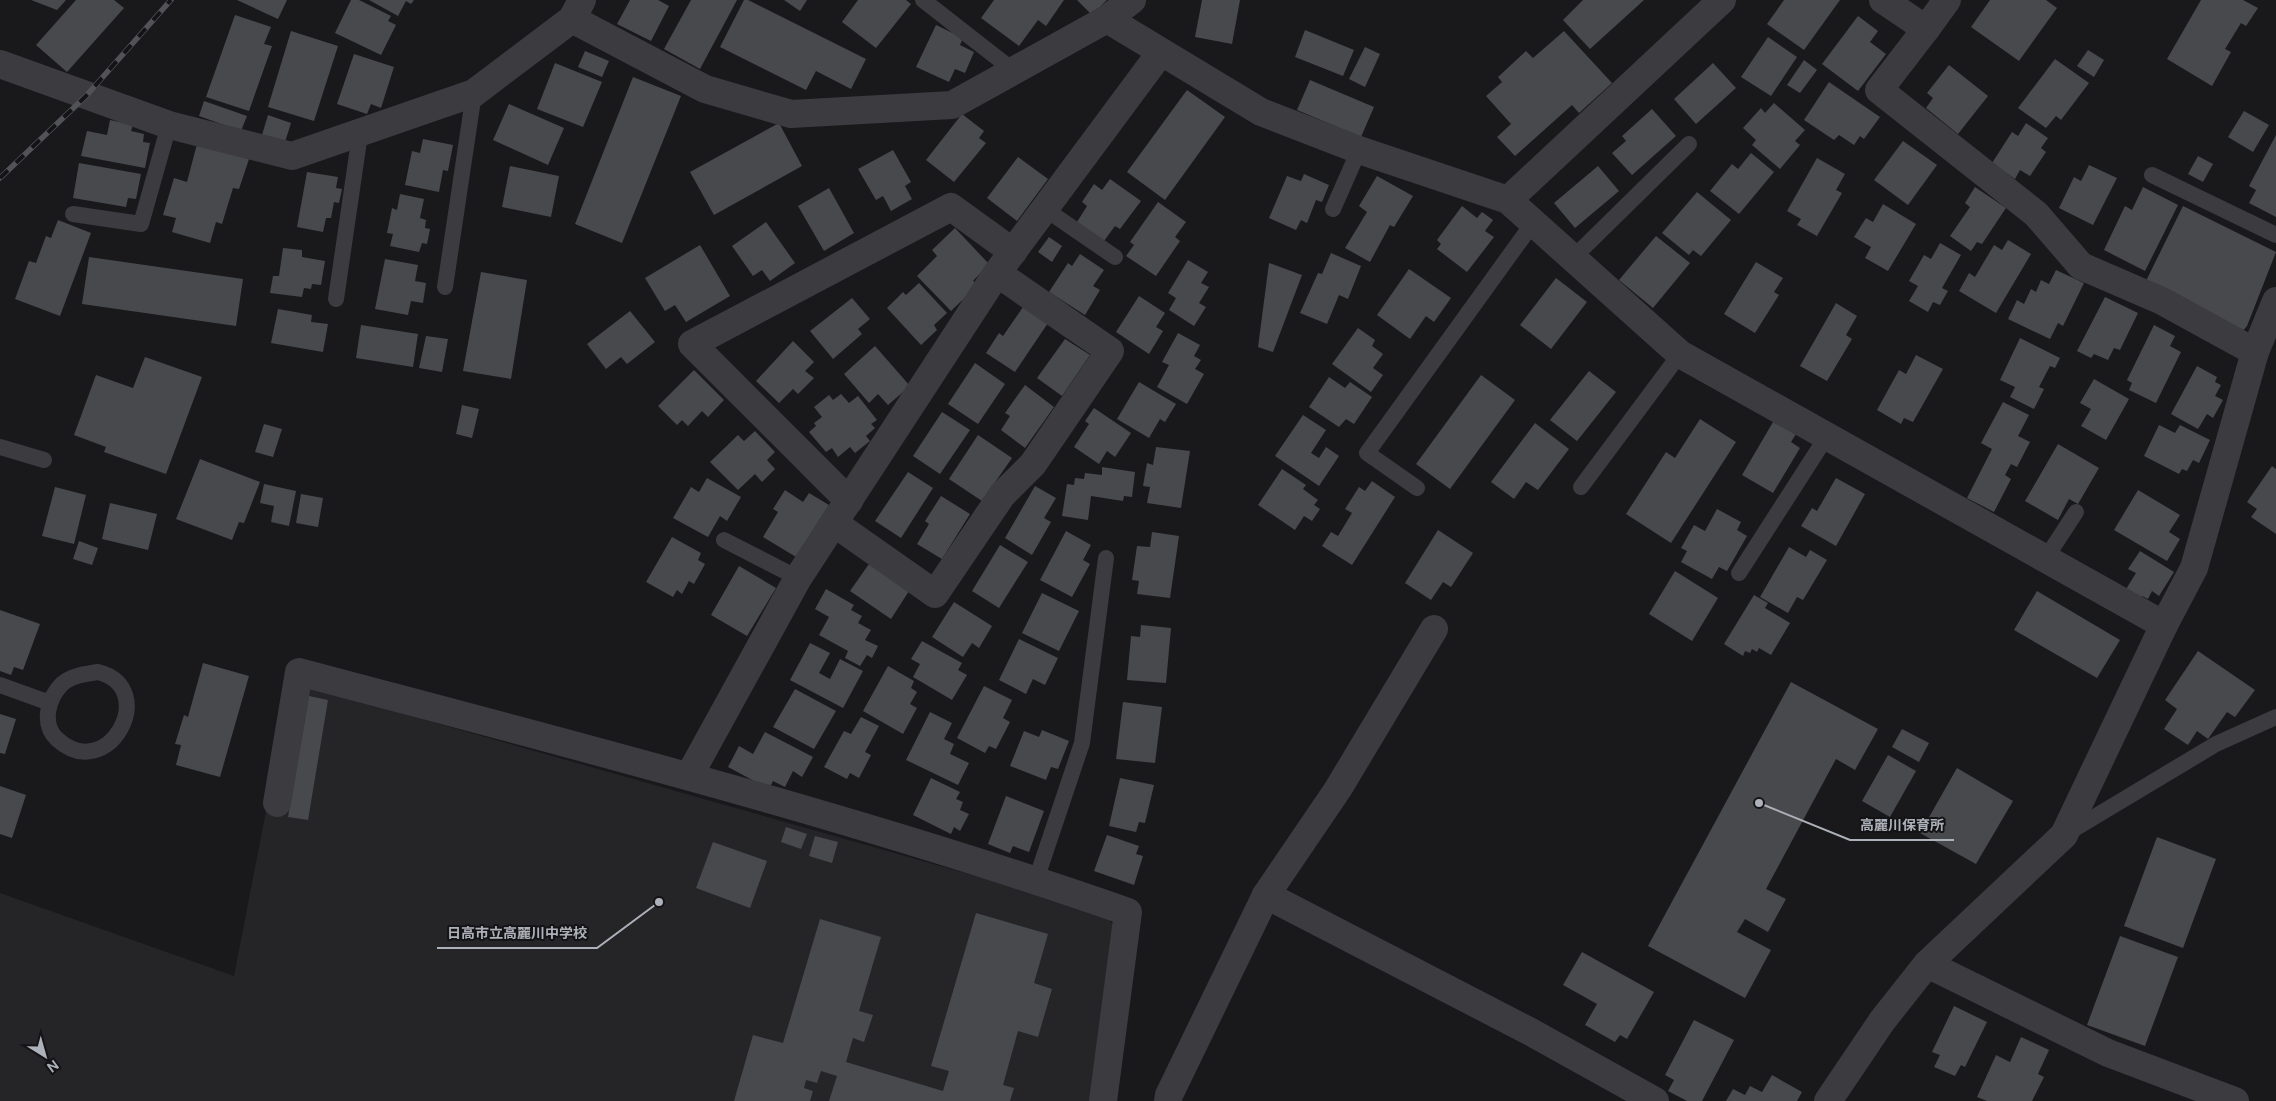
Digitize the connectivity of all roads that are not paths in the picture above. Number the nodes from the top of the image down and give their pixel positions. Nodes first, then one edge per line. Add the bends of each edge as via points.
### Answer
1 (923, 0) edge
2 (1132, 0) edge
3 (1722, 0) edge
4 (1884, 0) edge
5 (1947, 0) edge
6 (577, 10) edge
7 (1107, 20) junction
8 (1926, 29) junction
9 (1161, 52) junction
10 (0, 64) edge
11 (1014, 71) junction
12 (474, 93) junction
13 (169, 125) junction
14 (360, 134) junction
15 (1689, 144) dead end
16 (1359, 150) junction
17 (2152, 175) dead end
18 (1508, 200) junction
19 (1045, 209) junction
20 (1333, 209) dead end
21 (72, 214) dead end
22 (1533, 222) junction
23 (2276, 235) edge
24 (1115, 257) dead end
25 (1573, 258) junction
26 (1005, 262) junction
27 (445, 288) dead end
28 (336, 299) dead end
29 (2276, 301) edge
30 (2255, 352) junction
31 (1680, 354) junction
32 (1827, 436) junction
33 (0, 447) edge
34 (44, 460) dead end
35 (1581, 487) dead end
36 (1417, 488) dead end
37 (842, 512) junction
38 (2076, 512) dead end
39 (724, 540) dead end
40 (1106, 558) dead end
41 (2046, 558) junction
42 (1739, 573) dead end
43 (798, 578) junction
44 (2164, 625) junction
45 (1434, 629) dead end
46 (0, 685) edge
47 (50, 703) junction
48 (2276, 718) edge
49 (689, 776) junction
50 (277, 803) dead end
51 (2064, 835) junction
52 (1036, 880) junction
53 (1266, 895) junction
54 (1927, 964) junction
55 (1173, 1099) edge
56 (1103, 1101) edge
57 (1655, 1101) edge
58 (1828, 1101) edge
59 (2235, 1101) edge

1 - 11 lane
2 - 7 street
3 - 18 street
4 - 8 street
5 - 8 street
6 - 11 street via 705,89 791,114 952,105
6 - 12 street
7 - 9 street
7 - 11 street
8 - 30 street via 1879,90 2036,214 2081,266 2162,302
9 - 16 street via 1261,112
9 - 19 street
10 - 13 street
12 - 14 street
12 - 27 lane
13 - 14 street via 292,156
13 - 21 lane via 141,224
14 - 28 lane
15 - 25 lane
16 - 18 street
16 - 20 lane
17 - 23 lane
18 - 22 street
19 - 24 lane
19 - 26 street
22 - 25 street
22 - 36 lane via 1367,453
25 - 31 street
26 - 37 street
26 - 37 street via 1110,351 1033,464 1002,494 935,594
26 - 37 street via 951,207 692,344
29 - 30 street
30 - 44 street via 2194,568
31 - 32 street
31 - 35 lane
32 - 41 street
32 - 42 lane
33 - 34 lane
37 - 43 street
38 - 41 lane
39 - 43 lane
40 - 52 lane via 1082,743
41 - 44 street
43 - 49 street
44 - 51 street
45 - 53 street via 1338,789
46 - 47 lane
47 - 47 lane via 62,684 79,675 98,672 111,675 122,686 128,712 118,735 101,749 84,751 66,748 52,734 48,718
48 - 51 lane via 2216,744
49 - 50 street via 299,672
49 - 52 street
51 - 54 street
52 - 56 street via 1128,912
53 - 55 street
53 - 57 street via 1529,1031
54 - 58 street via 1882,1021
54 - 59 street via 2108,1053

